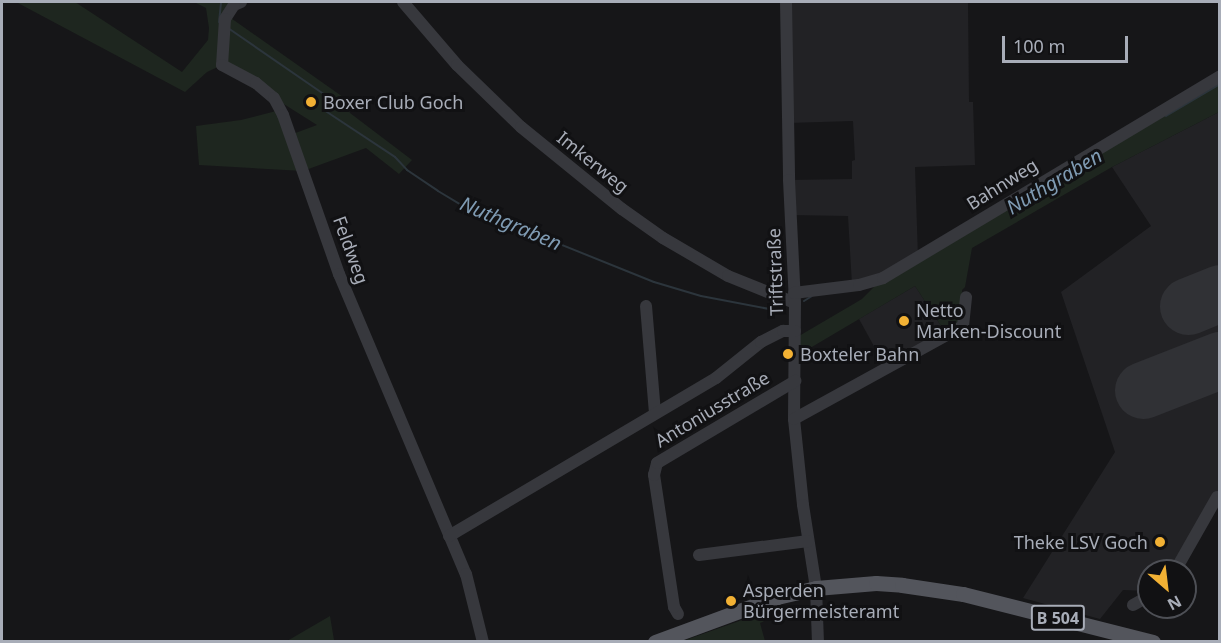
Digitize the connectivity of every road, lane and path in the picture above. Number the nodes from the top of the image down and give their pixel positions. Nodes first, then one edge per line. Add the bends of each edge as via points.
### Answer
1 (241, 2) edge
2 (403, 2) edge
3 (786, 2) edge
4 (1220, 76) edge
5 (966, 297) dead end
6 (794, 298) junction
7 (645, 306) dead end
8 (795, 331) junction
9 (795, 381) junction
10 (655, 413) junction
11 (794, 419) junction
12 (1220, 510) edge
13 (449, 536) junction
14 (808, 541) junction
15 (699, 555) dead end
16 (1182, 559) edge
17 (816, 588) junction
18 (1137, 603) edge
19 (1133, 605) dead end
20 (678, 614) dead end
21 (483, 642) edge
22 (654, 642) edge
23 (819, 642) edge
24 (1153, 642) edge

1 - 13 street, Feldweg via 234,5 225,19 222,65 256,83 274,98 283,115 339,274
2 - 6 street, Imkerweg via 457,65 521,127 624,210 728,276
3 - 6 street, Triftstraße
4 - 6 street, Bahnweg via 883,278
5 - 11 street via 963,326
6 - 8 street, Triftstraße
7 - 10 street
8 - 9 street, Triftstraße
8 - 10 street via 783,331 761,342 716,378
9 - 11 street, Triftstraße
9 - 20 street, Antoniusstraße via 657,463 654,474
10 - 13 street
11 - 14 street, Triftstraße
12 - 16 street via 1217,497
13 - 21 street, Feldweg via 466,573
14 - 15 street
14 - 17 street, Triftstraße
17 - 22 main road, B 504 via 754,604
17 - 23 street, Triftstraße
17 - 24 main road, B 504 via 876,583 933,589
18 - 19 street

